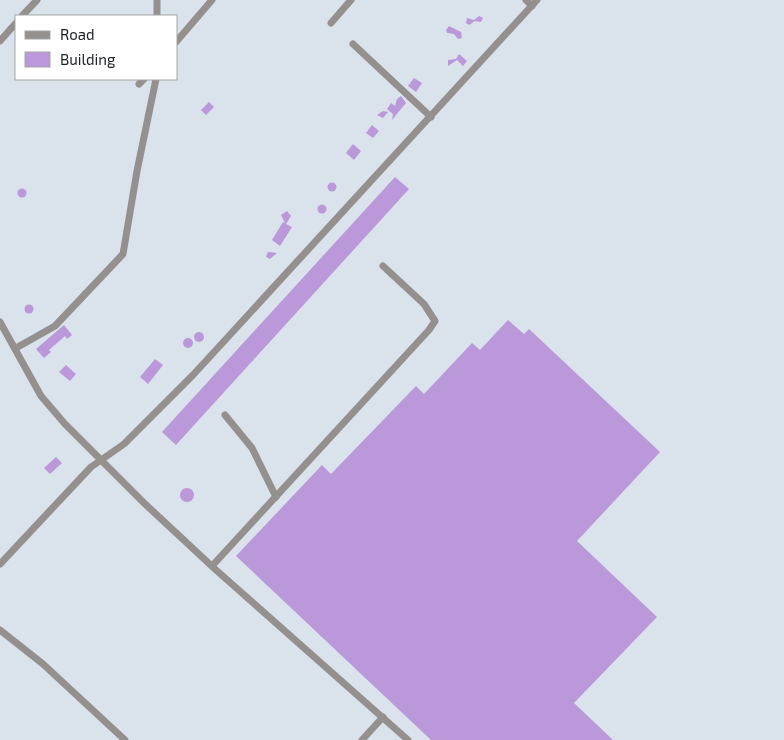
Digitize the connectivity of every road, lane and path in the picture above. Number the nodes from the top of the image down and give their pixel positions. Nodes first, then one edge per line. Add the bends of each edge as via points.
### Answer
1 (37, 0) edge
2 (157, 0) edge
3 (212, 0) edge
4 (351, 0) edge
5 (526, 0) edge
6 (535, 3) edge
7 (23, 15) edge
8 (157, 15) edge
9 (331, 22) dead end
10 (15, 24) edge
11 (178, 40) edge
12 (0, 41) edge
13 (353, 44) dead end
14 (156, 80) edge
15 (431, 117) junction
16 (383, 266) dead end
17 (0, 322) edge
18 (16, 348) junction
19 (225, 415) dead end
20 (101, 461) junction
21 (276, 497) junction
22 (0, 564) edge
23 (212, 566) junction
24 (0, 630) edge
25 (383, 717) junction
26 (126, 740) edge
27 (362, 740) edge
28 (408, 740) edge

1 - 7 street
2 - 8 street
3 - 11 street
4 - 9 street
5 - 6 street
6 - 15 street
10 - 12 street
13 - 15 street
14 - 18 street via 123,254 55,326
15 - 20 street via 193,375 124,444
16 - 21 street via 424,304 435,321
17 - 18 street
18 - 20 street via 41,396
19 - 21 street via 252,448
20 - 22 street via 91,467
20 - 23 street
21 - 23 street
23 - 25 street
24 - 26 street via 44,664
25 - 27 street
25 - 28 street

